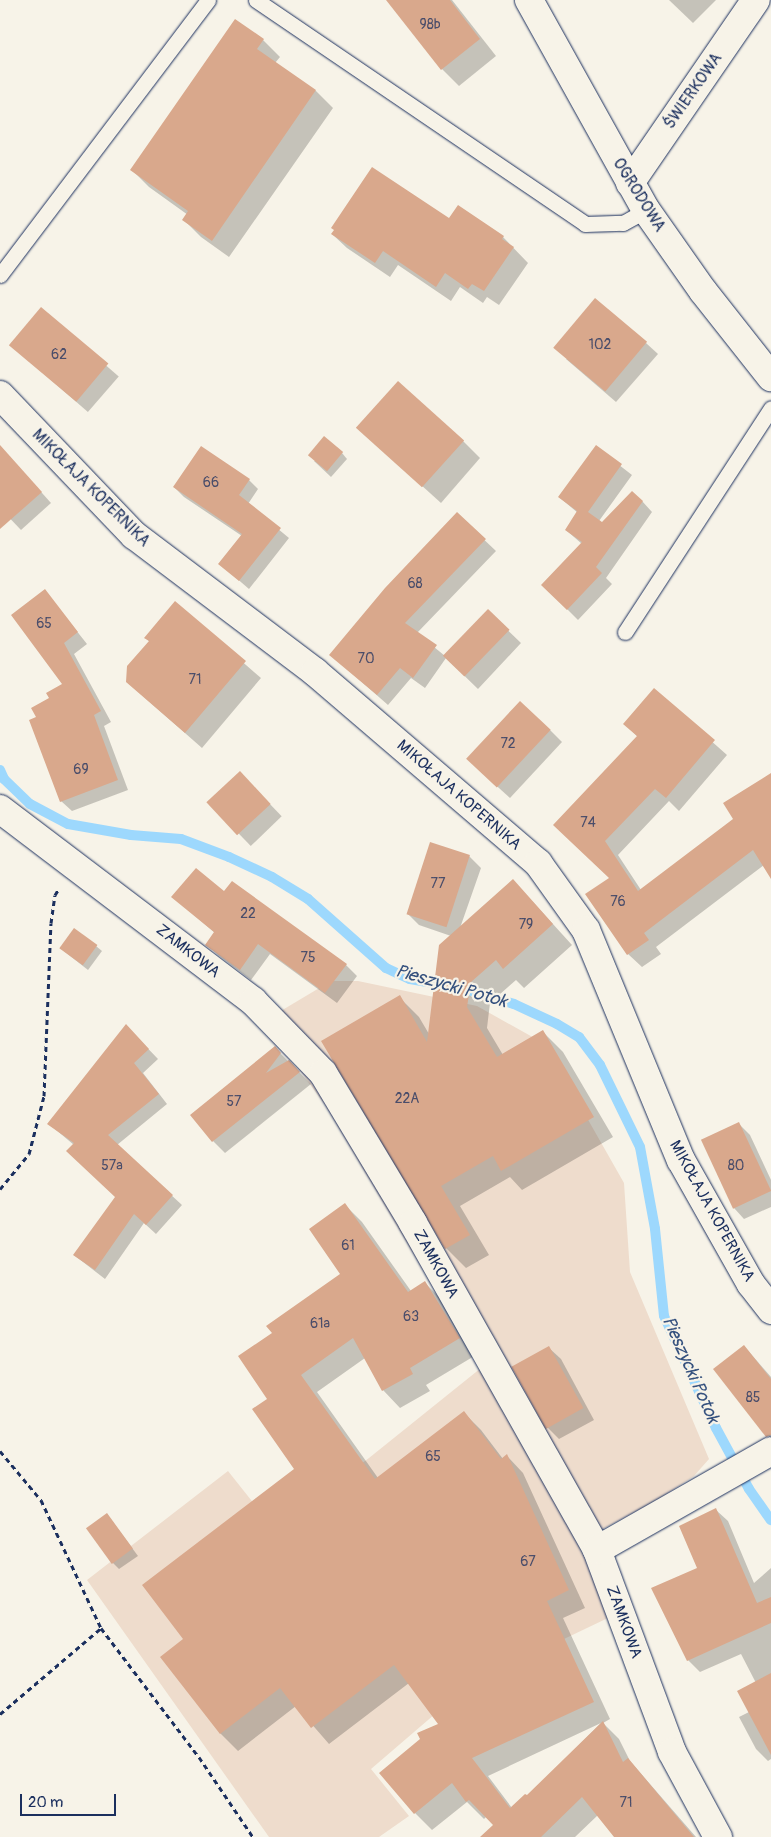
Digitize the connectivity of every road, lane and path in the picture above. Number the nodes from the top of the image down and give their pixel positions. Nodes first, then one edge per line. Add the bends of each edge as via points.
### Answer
1 (208, 0) edge
2 (256, 0) edge
3 (529, 0) edge
4 (756, 0) edge
5 (630, 183) junction
6 (646, 210) junction
7 (0, 275) edge
8 (771, 377) edge
9 (0, 395) edge
10 (771, 408) edge
11 (625, 632) dead end
12 (0, 809) edge
13 (74, 864) junction
14 (0, 1189) edge
15 (771, 1310) edge
16 (0, 1451) edge
17 (765, 1455) edge
18 (597, 1550) junction
19 (100, 1628) junction
20 (0, 1714) edge
21 (253, 1837) edge
22 (718, 1837) edge

1 - 7 lane
2 - 6 lane via 585,224 623,223
3 - 5 street, OGRODOWA
4 - 5 street, ŚWIERKOWA
5 - 6 street, OGRODOWA
6 - 8 street, OGRODOWA via 703,291
9 - 15 street, MIKOŁAJA KOPERNIKA via 134,535 315,672 538,863 586,930 681,1160 752,1284
10 - 11 lane
12 - 13 street, ZAMKOWA
13 - 14 path via 54,895 44,1096 29,1154
13 - 18 street, ZAMKOWA via 254,1001 322,1073 413,1222
16 - 19 path via 40,1500
17 - 18 street
18 - 22 street, ZAMKOWA via 672,1752
19 - 20 path
19 - 21 path via 199,1757

